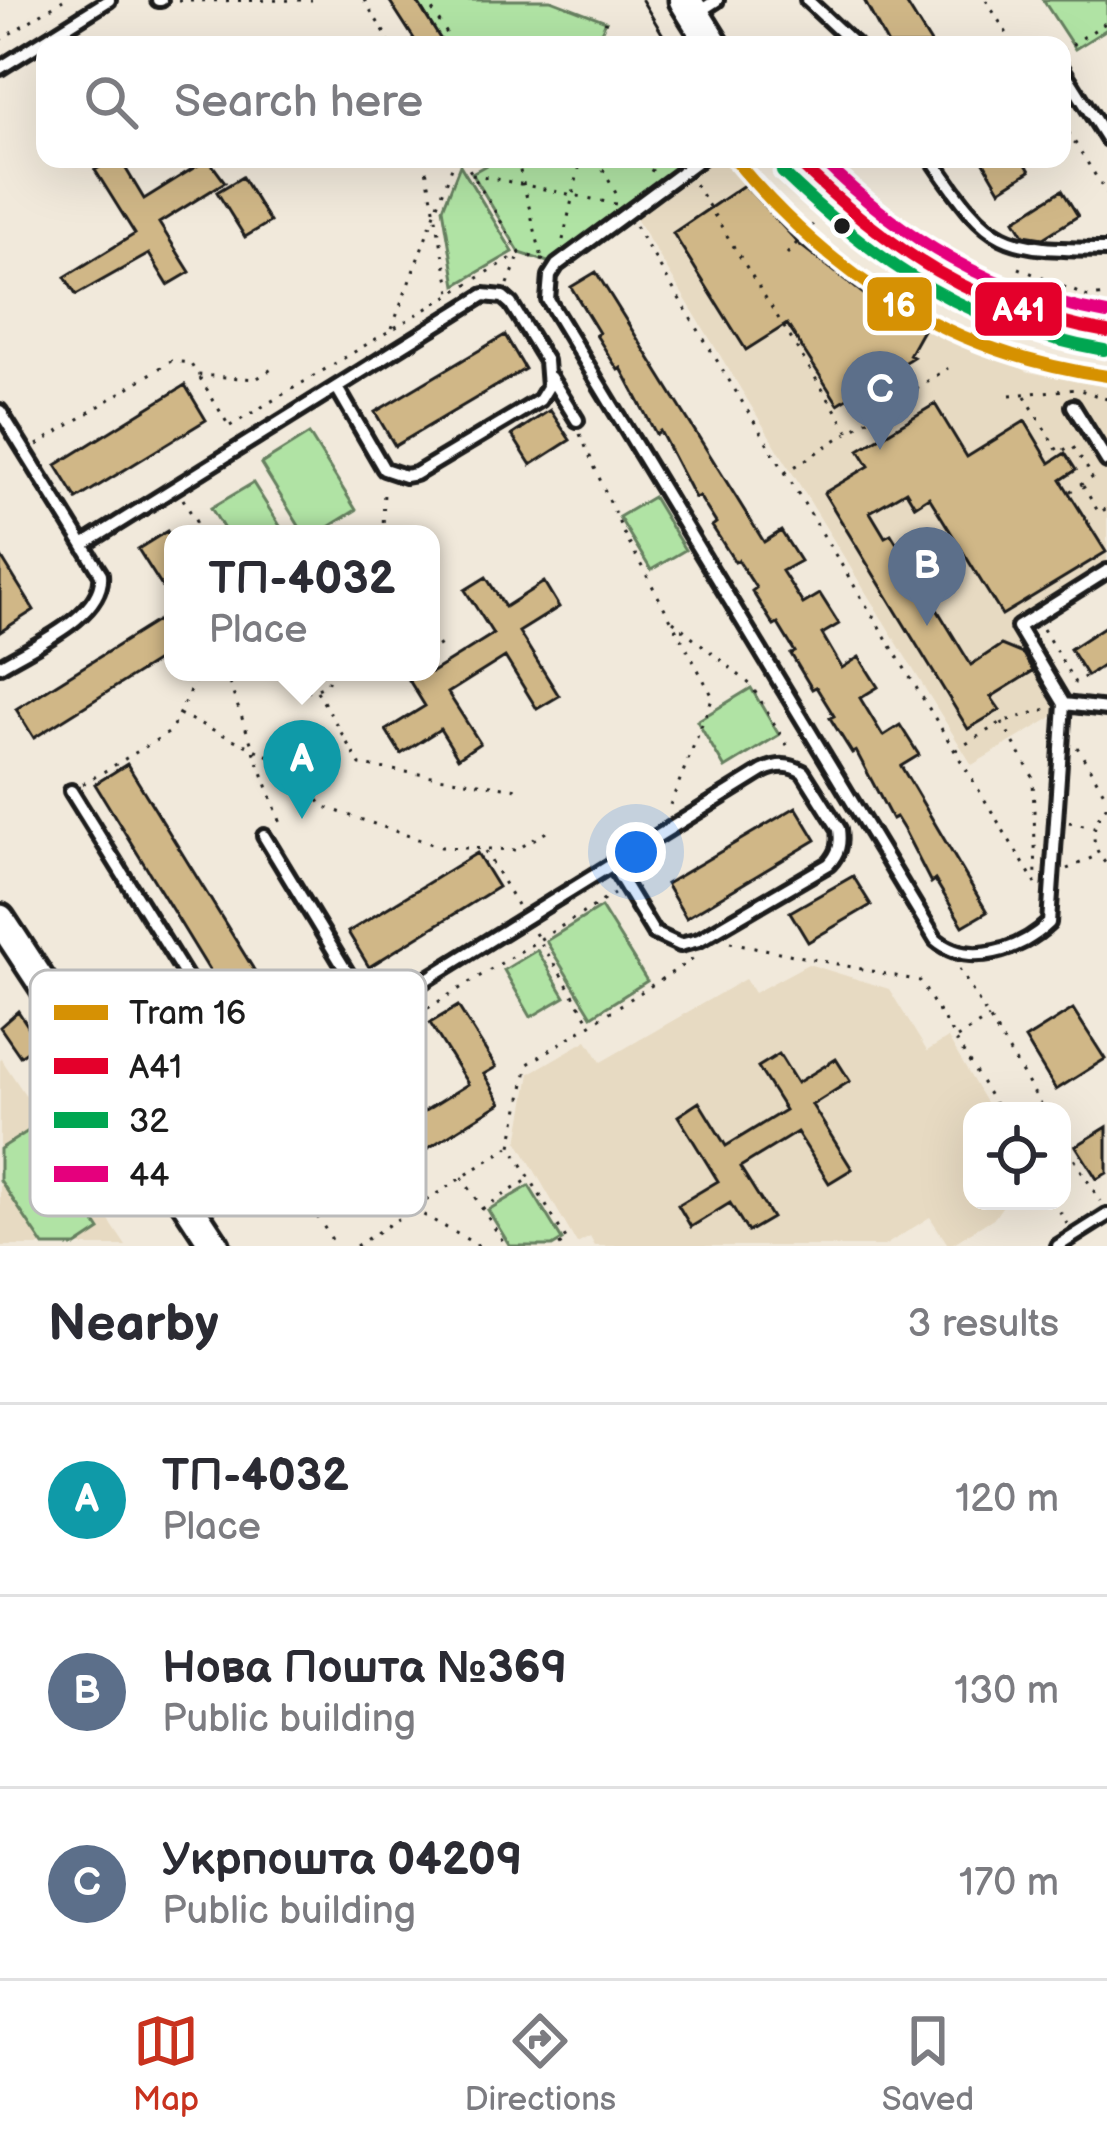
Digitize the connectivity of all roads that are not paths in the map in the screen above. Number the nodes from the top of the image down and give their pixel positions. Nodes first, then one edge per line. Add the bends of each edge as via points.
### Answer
1 (109, 0) edge
2 (807, 0) edge
3 (699, 5) edge
4 (51, 36) edge
5 (710, 36) edge
6 (845, 36) edge
7 (36, 46) edge
8 (0, 68) edge
9 (1071, 82) edge
10 (1107, 140) edge
11 (688, 168) edge
12 (804, 168) edge
13 (938, 168) edge
14 (1107, 250) edge
15 (1107, 332) edge
16 (549, 375) junction
17 (337, 388) junction
18 (1073, 406) dead end
19 (0, 411) edge
20 (577, 420) road end
21 (1107, 461) edge
22 (83, 545) junction
23 (1107, 571) edge
24 (0, 667) edge
25 (1064, 704) junction
26 (1107, 709) edge
27 (71, 791) road end
28 (263, 836) road end
29 (612, 864) junction
30 (0, 919) edge
31 (33, 970) edge
32 (183, 970) edge
33 (346, 970) edge
34 (426, 980) edge
35 (1107, 1214) edge
36 (195, 1216) edge
37 (1077, 1234) junction
38 (215, 1246) edge
39 (1058, 1246) edge
40 (1088, 1246) edge

1 - 4 lane
2 - 6 lane
3 - 5 main road
7 - 8 lane
9 - 10 lane
11 - 25 lane via 557,265 547,287 553,311 946,948 972,955 1020,944 1049,923
12 - 15 main road via 922,266 1026,313
13 - 14 lane via 993,234 1030,249
16 - 17 lane via 511,304 484,295
16 - 17 lane via 540,400 405,476 384,469
16 - 20 lane
17 - 22 lane
18 - 21 lane
19 - 22 lane
22 - 24 lane via 103,588 90,610
23 - 25 lane via 1018,627
25 - 26 lane
27 - 32 lane
28 - 33 lane
29 - 29 lane via 662,939 680,946 840,848 838,830 803,772 773,766
29 - 34 lane
30 - 31 street
35 - 37 lane
36 - 38 street
37 - 39 lane
37 - 40 lane

